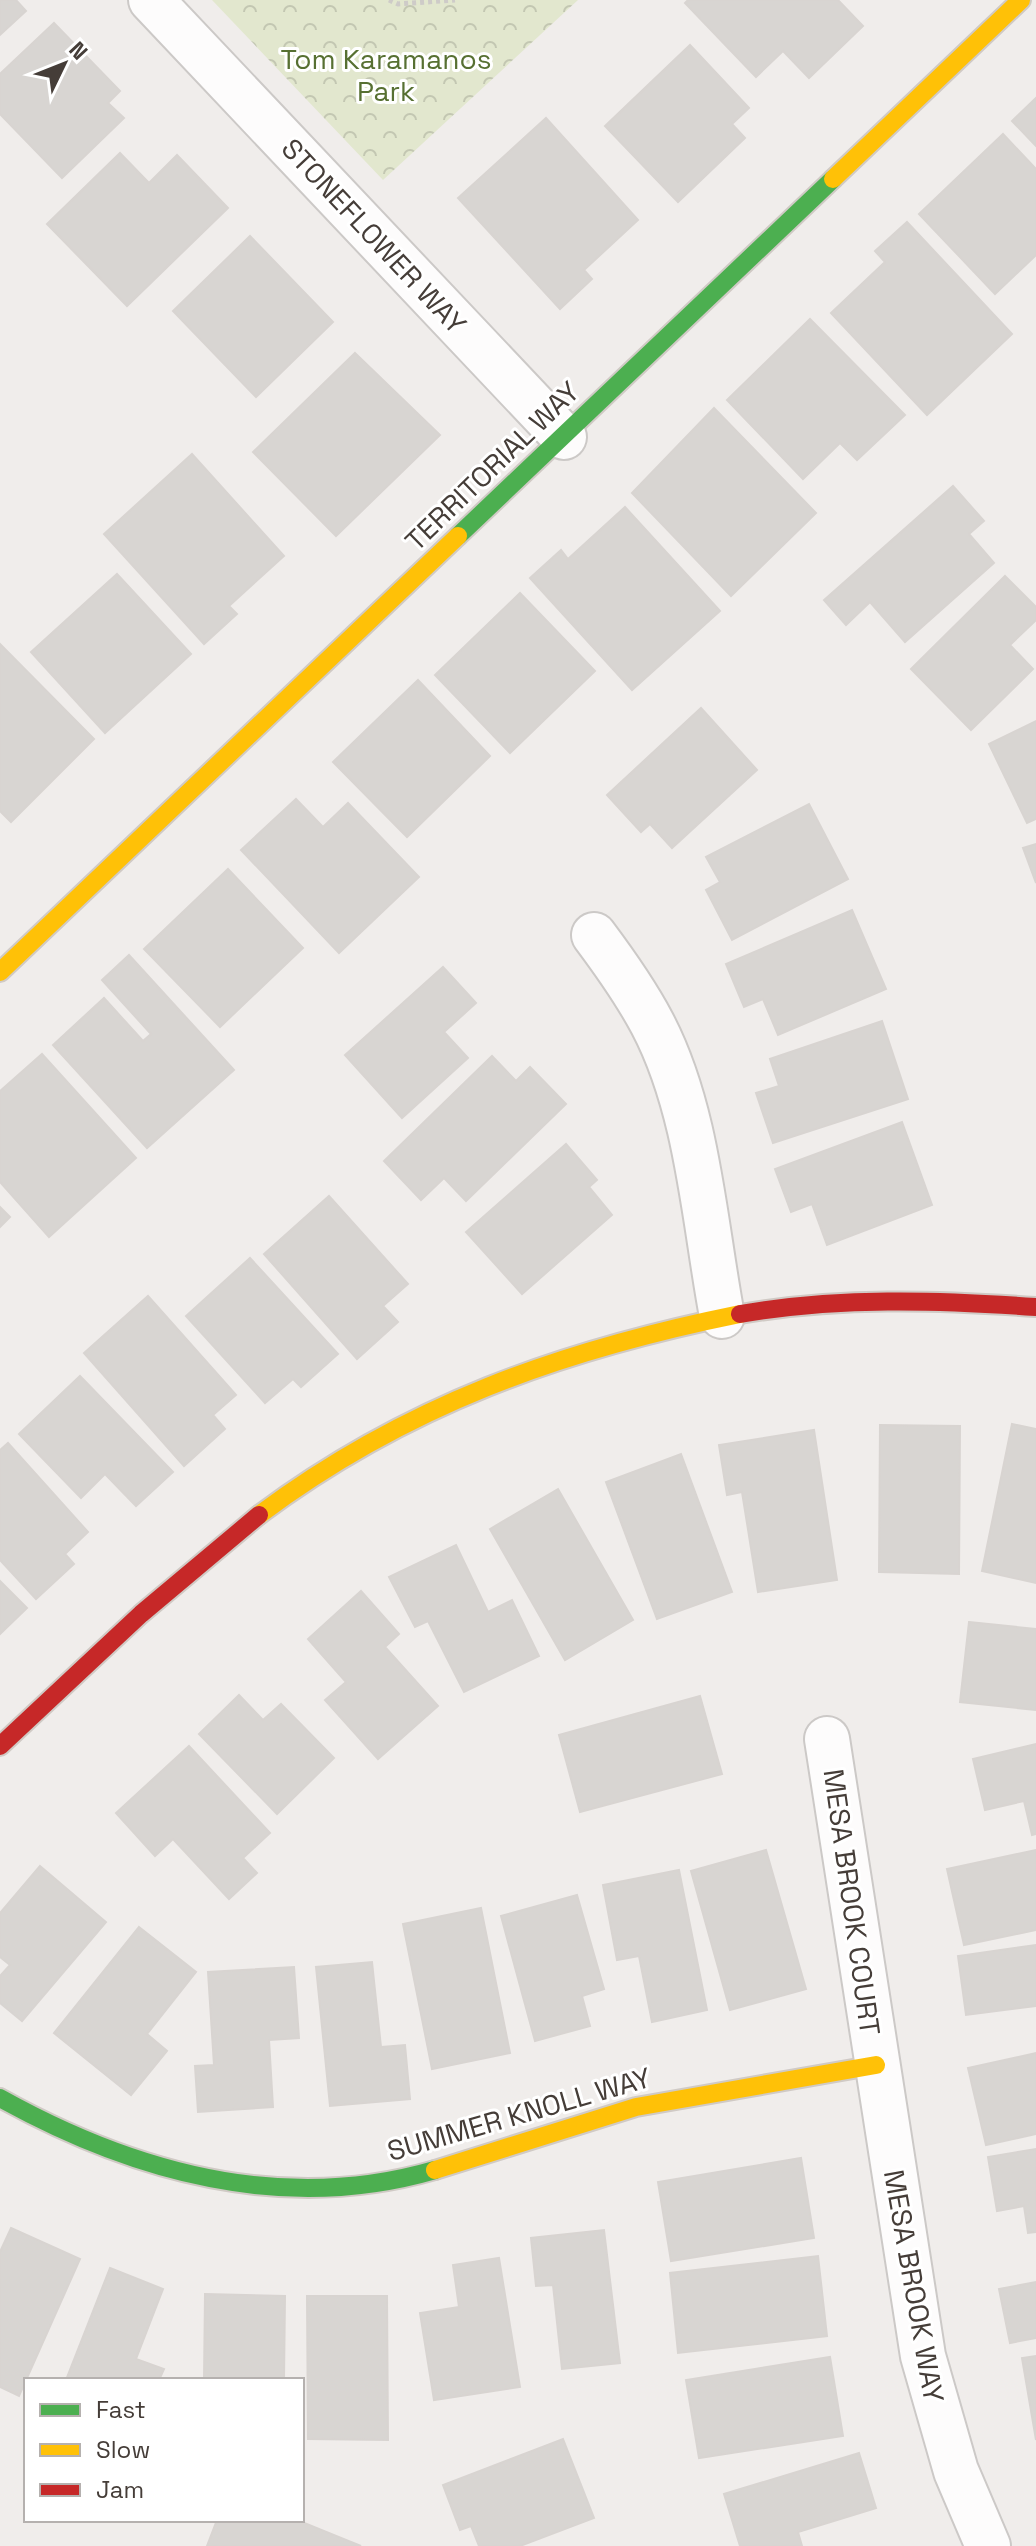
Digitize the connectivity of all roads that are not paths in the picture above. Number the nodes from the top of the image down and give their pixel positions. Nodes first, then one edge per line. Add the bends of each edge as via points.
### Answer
1 (151, 0) edge
2 (1021, 0) edge
3 (564, 437) junction
4 (594, 935) dead end
5 (0, 972) edge
6 (1036, 1307) edge
7 (722, 1316) junction
8 (827, 1739) dead end
9 (0, 1746) edge
10 (876, 2065) junction
11 (0, 2098) edge
12 (988, 2546) edge

1 - 3 street, STONEFLOWER WAY
2 - 3 street, TERRITORIAL WAY
3 - 5 street, TERRITORIAL WAY
4 - 7 street via 640,1001 673,1074
6 - 7 street via 877,1300
7 - 9 street via 609,1342 499,1381 393,1430 293,1490 199,1561
8 - 10 street, MESA BROOK COURT
10 - 11 street, SUMMER KNOLL WAY via 666,2100 428,2172 372,2184 314,2187 200,2179 145,2166 90,2146
10 - 12 street, MESA BROOK WAY via 923,2356 956,2471

